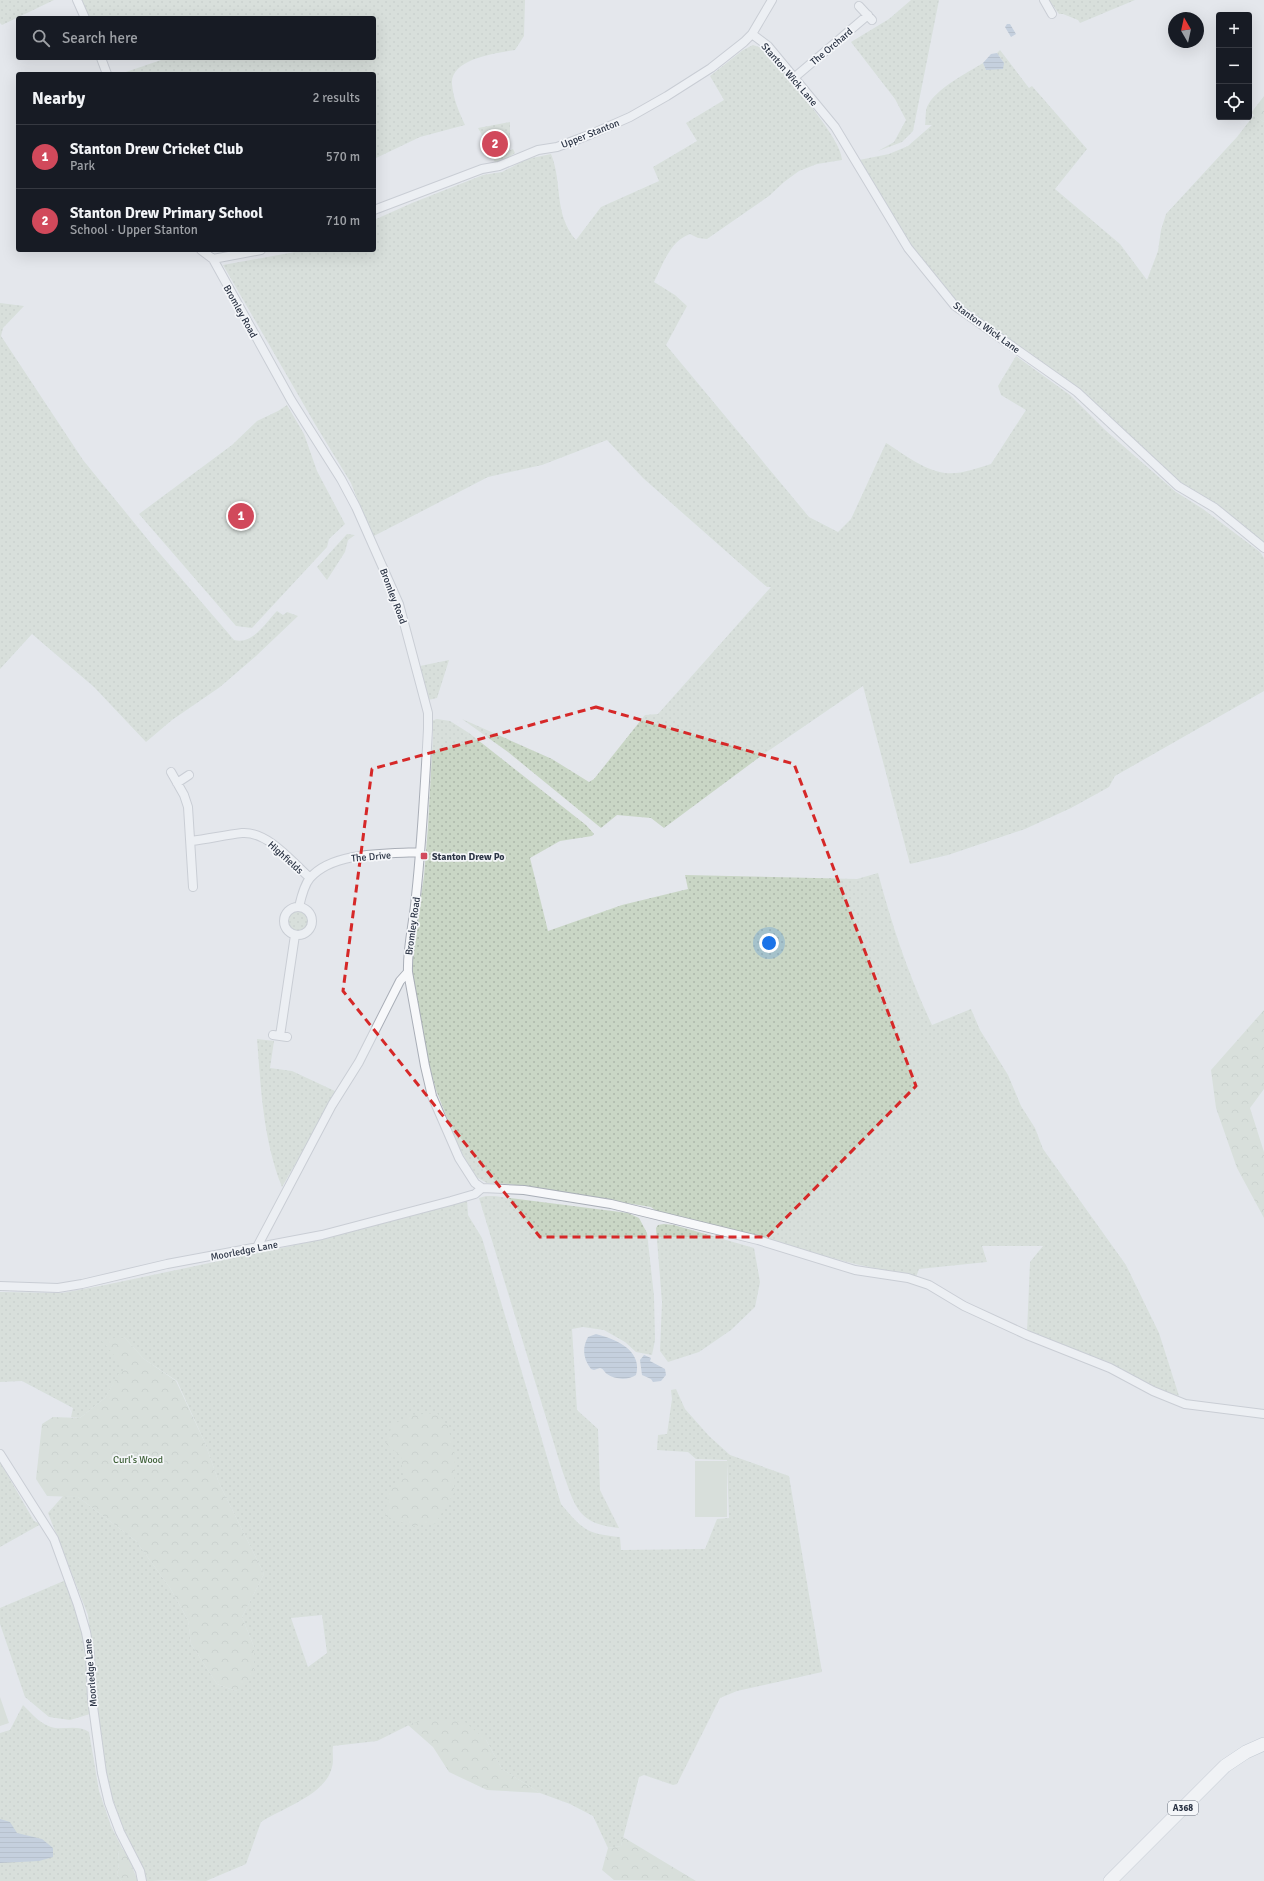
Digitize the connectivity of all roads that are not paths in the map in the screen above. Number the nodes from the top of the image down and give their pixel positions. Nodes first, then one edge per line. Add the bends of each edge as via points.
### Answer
1 (77, 0) edge
2 (772, 0) edge
3 (1044, 0) edge
4 (859, 6) dead end
5 (1052, 14) dead end
6 (83, 16) edge
7 (752, 34) junction
8 (102, 60) edge
9 (106, 72) edge
10 (795, 77) junction
11 (376, 209) edge
12 (204, 252) edge
13 (250, 252) edge
14 (213, 259) junction
15 (1264, 548) edge
16 (171, 772) dead end
17 (189, 775) dead end
18 (177, 783) junction
19 (191, 841) junction
20 (420, 852) junction
21 (310, 878) junction
22 (193, 887) dead end
23 (299, 907) junction
24 (296, 935) junction
25 (408, 972) junction
26 (280, 1036) dead end
27 (482, 1188) junction
28 (257, 1247) junction
29 (0, 1286) edge
30 (1264, 1414) edge
31 (0, 1454) edge
32 (1264, 1744) edge
33 (142, 1881) edge
34 (1110, 1881) edge

1 - 6 street
2 - 7 street, Upper Stanton
3 - 5 street
4 - 10 street, The Orchard via 870,17
7 - 10 street, Stanton Wick Lane via 768,46
7 - 11 street, Upper Stanton via 711,68 630,117 557,147 538,150
8 - 9 street
10 - 15 street, Stanton Wick Lane via 835,127 908,248 955,306 1077,392 1178,486 1215,508
12 - 14 street
13 - 14 street
14 - 20 street, Bromley Road via 290,400 341,479 390,579 399,604 428,713
16 - 18 street
17 - 18 street
18 - 19 street via 188,807
19 - 21 street, Highfields via 253,833 272,843
19 - 22 street
20 - 21 street, The Drive via 352,856 329,865
20 - 25 street, Bromley Road via 407,958
21 - 23 street
23 - 24 street via 290,909 284,918 286,930
23 - 24 street via 308,911 312,924 305,933
24 - 26 street
25 - 27 street, Bromley Road via 432,1096 459,1158
25 - 28 street via 400,981 359,1062 332,1105
27 - 28 street, Moorledge Lane via 475,1194 376,1221
27 - 30 street via 524,1190 611,1204 758,1240 855,1270 929,1284 964,1306 1027,1335 1093,1360 1153,1391 1185,1404
28 - 29 street, Moorledge Lane via 58,1288
31 - 33 street, Moorledge Lane via 54,1539 78,1605 90,1654 92,1699 102,1773 109,1803 120,1832 140,1871
32 - 34 main road, A368 via 1225,1766

